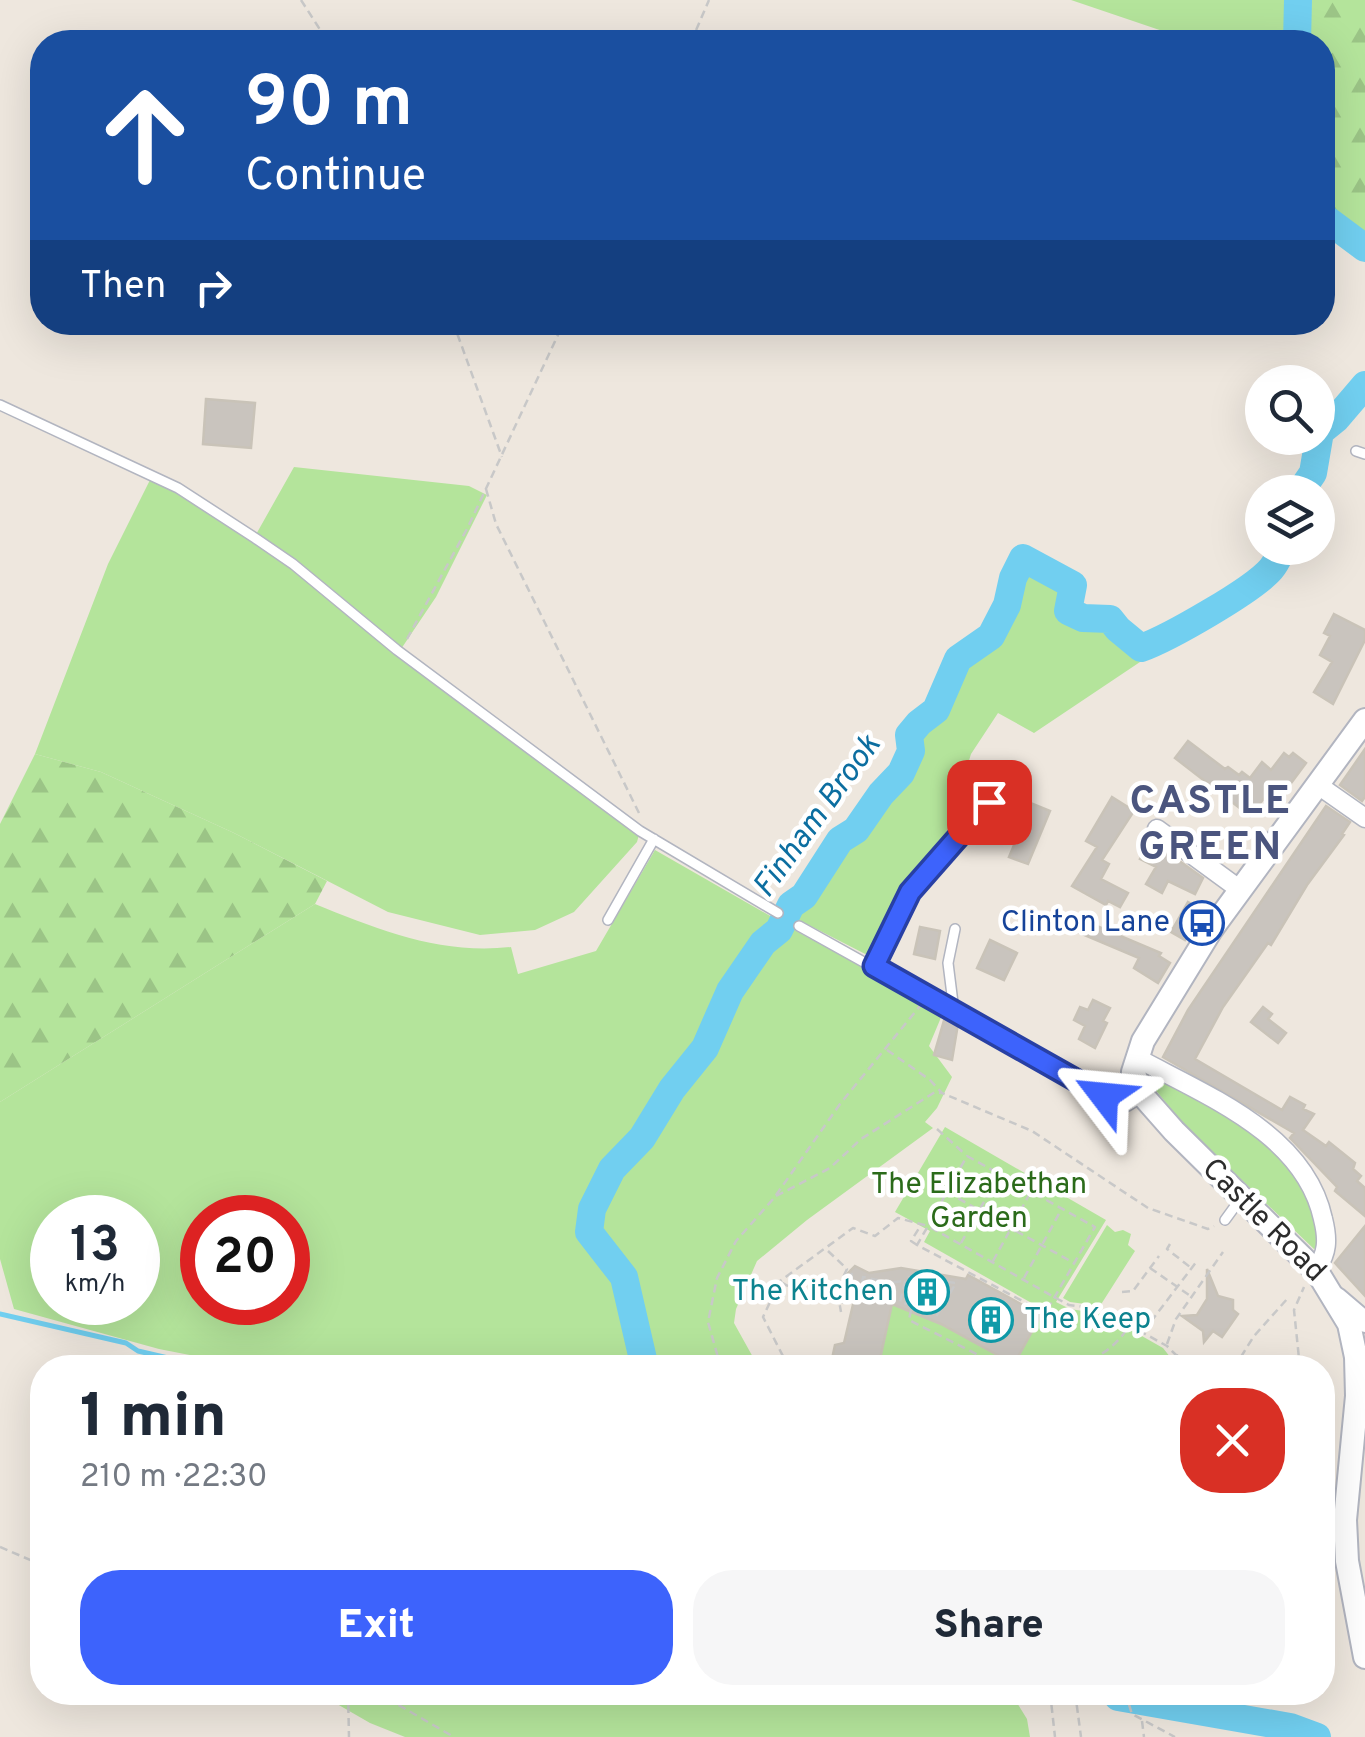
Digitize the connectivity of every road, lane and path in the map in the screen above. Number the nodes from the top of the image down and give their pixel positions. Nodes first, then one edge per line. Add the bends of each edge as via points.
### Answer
1 (301, 0) edge
2 (709, 0) edge
3 (320, 30) edge
4 (696, 30) edge
5 (458, 335) edge
6 (558, 335) edge
7 (0, 405) edge
8 (502, 456) junction
9 (486, 489) junction
10 (410, 633) dead end
11 (1365, 720) edge
12 (1318, 784) junction
13 (989, 802) dead end
14 (1365, 818) edge
15 (1157, 829) dead end
16 (640, 832) junction
17 (654, 839) junction
18 (1239, 889) junction
19 (778, 913) dead end
20 (608, 920) dead end
21 (799, 926) dead end
22 (954, 929) dead end
23 (874, 966) junction
24 (926, 996) junction
25 (954, 1012) junction
26 (886, 1049) junction
27 (1136, 1058) junction
28 (942, 1093) junction
29 (1144, 1096) junction
30 (937, 1130) dead end
31 (967, 1156) junction
32 (1000, 1174) junction
33 (947, 1192) junction
34 (1031, 1192) junction
35 (774, 1198) junction
36 (1242, 1198) junction
37 (1062, 1209) junction
38 (980, 1210) junction
39 (1225, 1220) joint
40 (1014, 1223) junction
41 (921, 1224) junction
42 (928, 1226) junction
43 (1007, 1226) junction
44 (1016, 1231) junction
45 (1009, 1232) junction
46 (917, 1244) junction
47 (960, 1244) junction
48 (1170, 1244) dead end
49 (1042, 1245) junction
50 (826, 1250) junction
51 (1223, 1252) dead end
52 (1159, 1256) dead end
53 (1197, 1261) dead end
54 (992, 1262) junction
55 (1074, 1263) junction
56 (1150, 1268) junction
57 (1192, 1268) junction
58 (852, 1273) dead end
59 (1313, 1276) junction
60 (1023, 1279) junction
61 (780, 1281) junction
62 (904, 1281) junction
63 (1177, 1287) junction
64 (1122, 1292) dead end
65 (1335, 1296) junction
66 (1054, 1298) junction
67 (1193, 1298) junction
68 (1288, 1298) dead end
69 (857, 1301) dead end
70 (841, 1304) junction
71 (912, 1306) junction
72 (840, 1312) dead end
73 (1365, 1322) edge
74 (1129, 1326) junction
75 (1142, 1334) junction
76 (1167, 1346) junction
77 (1176, 1354) joint
78 (717, 1355) edge
79 (783, 1355) edge
80 (978, 1355) edge
81 (1101, 1355) edge
82 (1180, 1355) edge
83 (1242, 1355) edge
84 (1299, 1355) edge
85 (1359, 1428) edge
86 (0, 1547) edge
87 (30, 1560) edge
88 (1365, 1657) edge
89 (349, 1705) edge
90 (399, 1705) edge
91 (1051, 1705) edge
92 (1077, 1705) edge
93 (1129, 1705) edge
94 (1142, 1719) junction
95 (350, 1737) edge
96 (454, 1737) edge
97 (1055, 1737) edge
98 (1081, 1737) edge
99 (1144, 1737) edge
100 (1174, 1737) edge

1 - 3 path
2 - 4 path
5 - 8 path
6 - 8 path
7 - 16 lane via 178,488 294,564
8 - 9 path
9 - 10 path
9 - 16 path via 496,524 643,821
11 - 12 main road
12 - 14 street
12 - 18 main road
13 - 23 lane via 910,892
15 - 18 street
16 - 17 lane
17 - 19 lane
17 - 20 lane
18 - 27 main road
21 - 23 lane
22 - 25 lane via 948,962
23 - 24 lane
24 - 25 lane
24 - 26 path
25 - 29 lane via 1104,1096 1128,1106
26 - 28 path
26 - 35 path
27 - 29 main road
27 - 59 street via 1252,1124 1307,1173 1326,1232 1325,1255
28 - 35 path
28 - 39 path via 1032,1131 1168,1218 1208,1229
29 - 36 main road, Castle Road
30 - 31 path
31 - 32 path
31 - 33 path
32 - 34 path
32 - 38 path
33 - 38 path
33 - 42 path
34 - 37 path
34 - 40 path
35 - 78 path via 736,1241 717,1278 708,1322
36 - 39 lane
36 - 59 main road, Castle Road
37 - 49 path
37 - 55 path via 1094,1227
38 - 43 path
38 - 47 path
40 - 43 path
40 - 44 path
41 - 42 path
41 - 46 path via 911,1241
41 - 50 path via 898,1218 875,1236 854,1228
42 - 46 path
42 - 47 path
43 - 45 path
44 - 45 path
44 - 49 path
45 - 54 path
46 - 66 path via 1046,1314
47 - 54 path
48 - 57 path
49 - 55 path
49 - 60 path
50 - 61 path
50 - 70 path via 847,1269 837,1290
51 - 67 path
52 - 56 path
53 - 57 path
54 - 60 path
55 - 66 path
56 - 63 path
56 - 64 path via 1133,1291
57 - 63 path
58 - 62 path via 848,1289 860,1292 862,1277 878,1284
59 - 65 main road, Castle Road
59 - 84 path via 1296,1298
60 - 66 path
61 - 70 path via 807,1298
61 - 79 path via 763,1317
62 - 71 path via 900,1302
62 - 71 path via 956,1283 937,1315
63 - 67 path
63 - 75 path
65 - 73 street
65 - 85 main road, Castle Road via 1356,1357
66 - 74 path via 1100,1309
67 - 76 path
68 - 83 path
69 - 70 path
70 - 72 path
71 - 80 path via 909,1320
74 - 75 path
74 - 81 path
75 - 76 path
76 - 77 path
77 - 82 path
85 - 88 main road, Castle Road via 1346,1561
86 - 87 path
89 - 95 path
90 - 96 path
91 - 97 path
92 - 98 path
93 - 94 path
94 - 99 path
94 - 100 path

